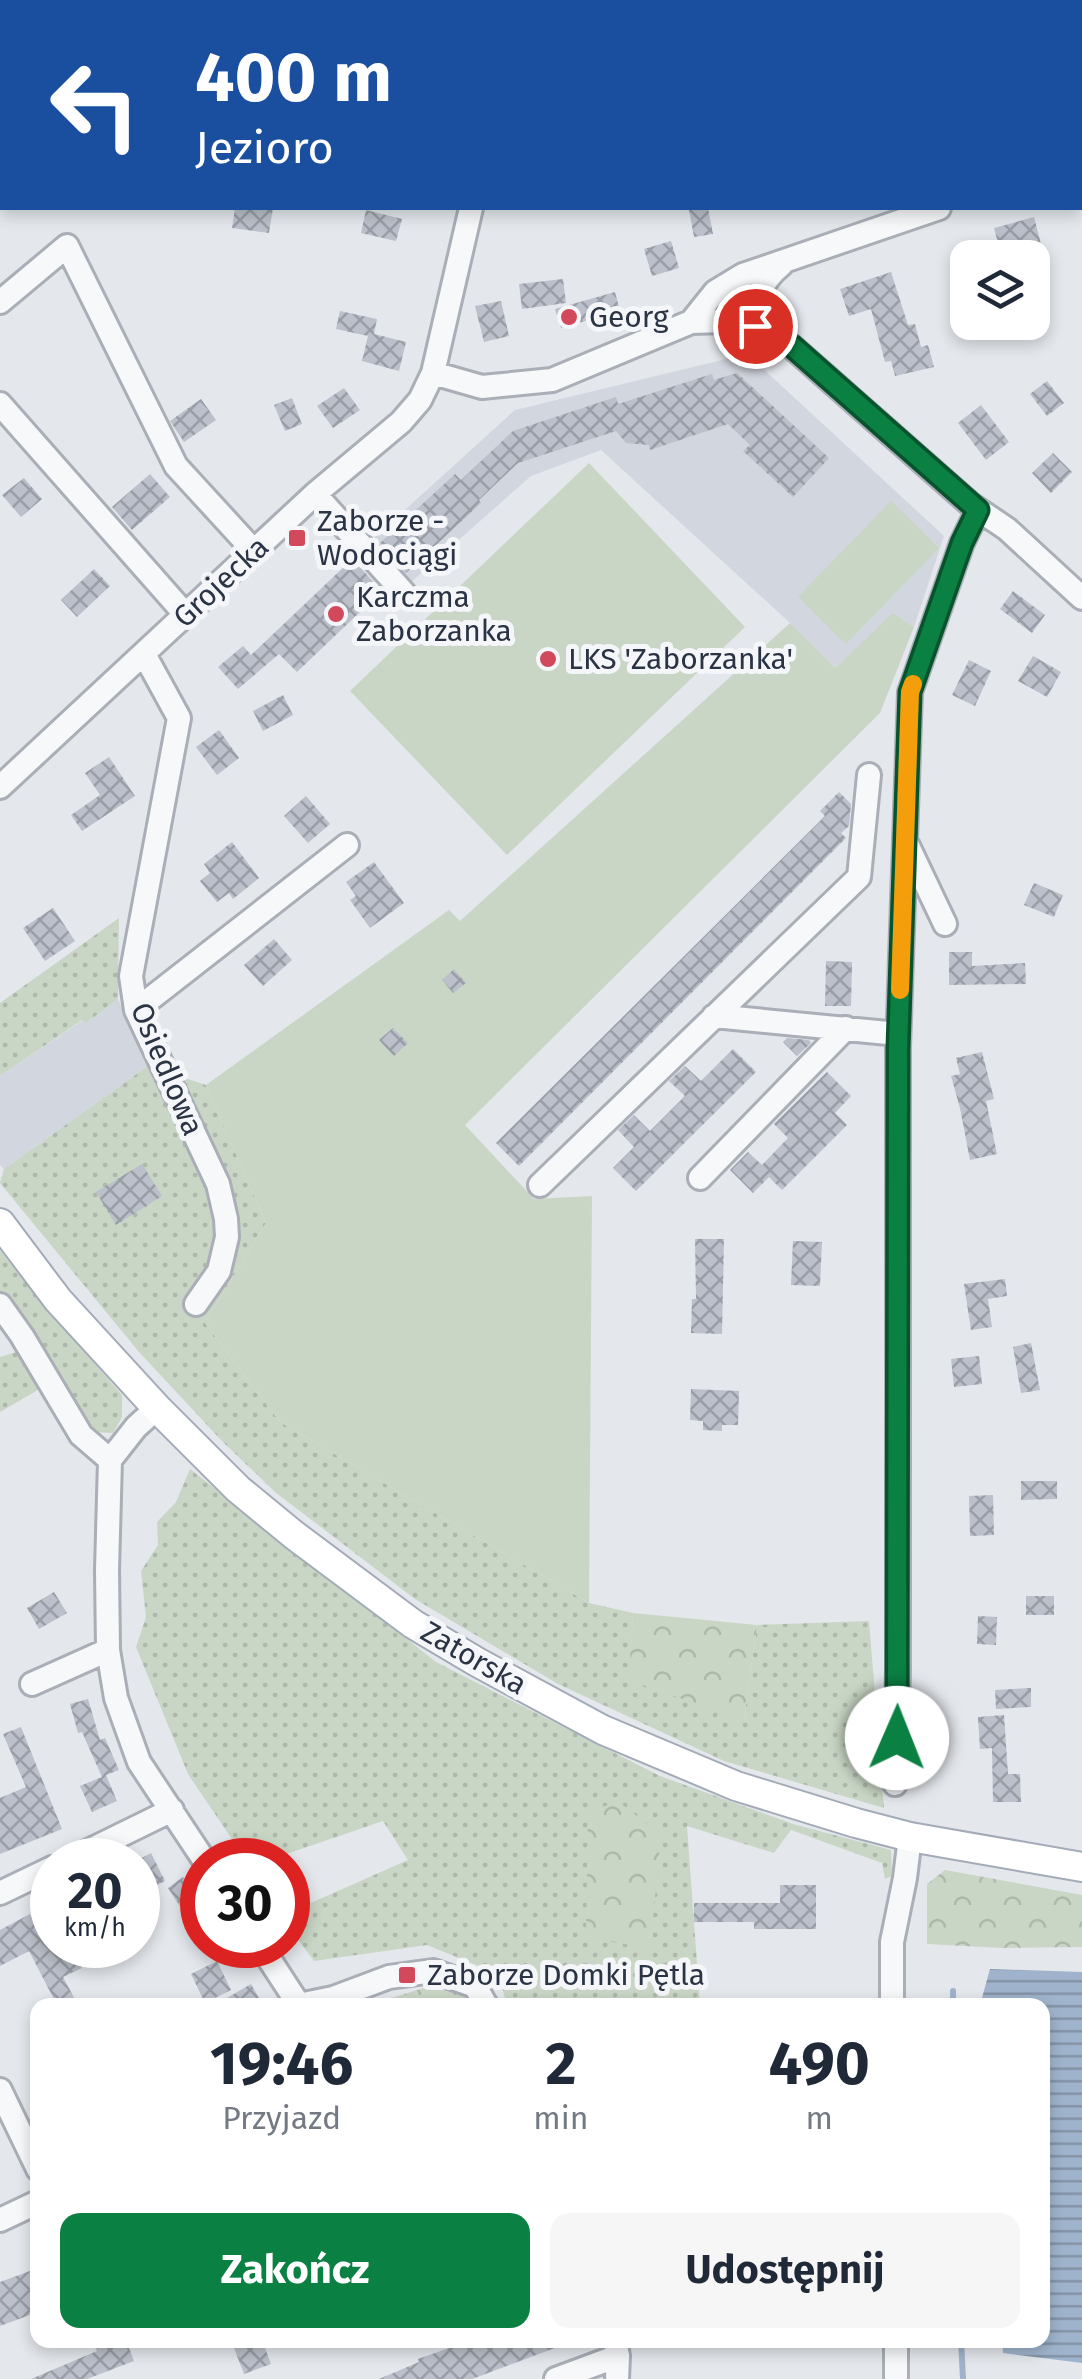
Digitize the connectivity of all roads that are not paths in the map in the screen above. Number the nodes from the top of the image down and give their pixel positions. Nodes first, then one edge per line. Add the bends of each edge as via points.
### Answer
1 (470, 210) edge
2 (934, 210) edge
3 (787, 260) junction
4 (0, 302) edge
5 (691, 322) junction
6 (755, 326) junction
7 (433, 373) junction
8 (0, 404) edge
9 (315, 494) junction
10 (978, 510) junction
11 (254, 551) junction
12 (404, 593) dead end
13 (1082, 598) edge
14 (185, 614) junction
15 (144, 654) junction
16 (869, 776) dead end
17 (0, 786) edge
18 (904, 839) junction
19 (347, 846) dead end
20 (945, 924) dead end
21 (136, 1010) junction
22 (714, 1016) junction
23 (846, 1028) junction
24 (898, 1034) junction
25 (700, 1178) dead end
26 (540, 1185) dead end
27 (0, 1223) edge
28 (196, 1304) dead end
29 (0, 1306) edge
30 (157, 1408) junction
31 (110, 1460) junction
32 (108, 1650) junction
33 (32, 1684) dead end
34 (895, 1784) dead end
35 (172, 1810) junction
36 (910, 1836) junction
37 (115, 1838) edge
38 (190, 1838) edge
39 (1082, 1867) edge
40 (30, 1879) edge
41 (0, 1893) edge
42 (275, 1968) edge
43 (294, 1998) edge
44 (333, 1998) edge
45 (482, 1998) edge
46 (892, 1998) edge
47 (0, 2090) edge
48 (30, 2152) edge
49 (30, 2206) edge
50 (0, 2220) edge
51 (896, 2348) edge
52 (617, 2358) edge
53 (556, 2379) edge
54 (896, 2379) edge

1 - 7 street, Grojecka
2 - 3 street
3 - 5 street via 715,292
3 - 6 street via 765,279
4 - 11 street via 67,246 176,466
5 - 6 street
5 - 7 street via 552,380 482,387
6 - 10 street via 792,346
7 - 9 street, Grojecka via 401,422
8 - 14 street
9 - 11 street, Grojecka
9 - 12 street
10 - 13 street
10 - 18 street via 910,692
11 - 14 street, Grojecka
14 - 15 street, Grojecka
15 - 17 street, Grojecka
15 - 21 street, Osiedlowa via 178,718 131,976
16 - 22 street via 860,877
18 - 20 street
18 - 24 street
19 - 21 street
21 - 28 street, Osiedlowa via 218,1184 226,1218 219,1271
22 - 23 street
22 - 26 street
23 - 24 street
23 - 25 street
24 - 34 street
27 - 30 main road, Zatorska via 58,1300
29 - 31 street via 81,1435
30 - 31 street
30 - 36 main road, Zatorska via 294,1536 477,1662 603,1730 736,1786
31 - 32 street
32 - 33 street
32 - 35 street via 116,1698 139,1762
35 - 37 street
35 - 38 street
36 - 39 main road, Zatorska
36 - 46 street via 892,1942
40 - 41 street
42 - 43 street
44 - 45 street via 389,1977 434,1971 476,1986
47 - 48 street
49 - 50 street
51 - 54 street
52 - 53 street

